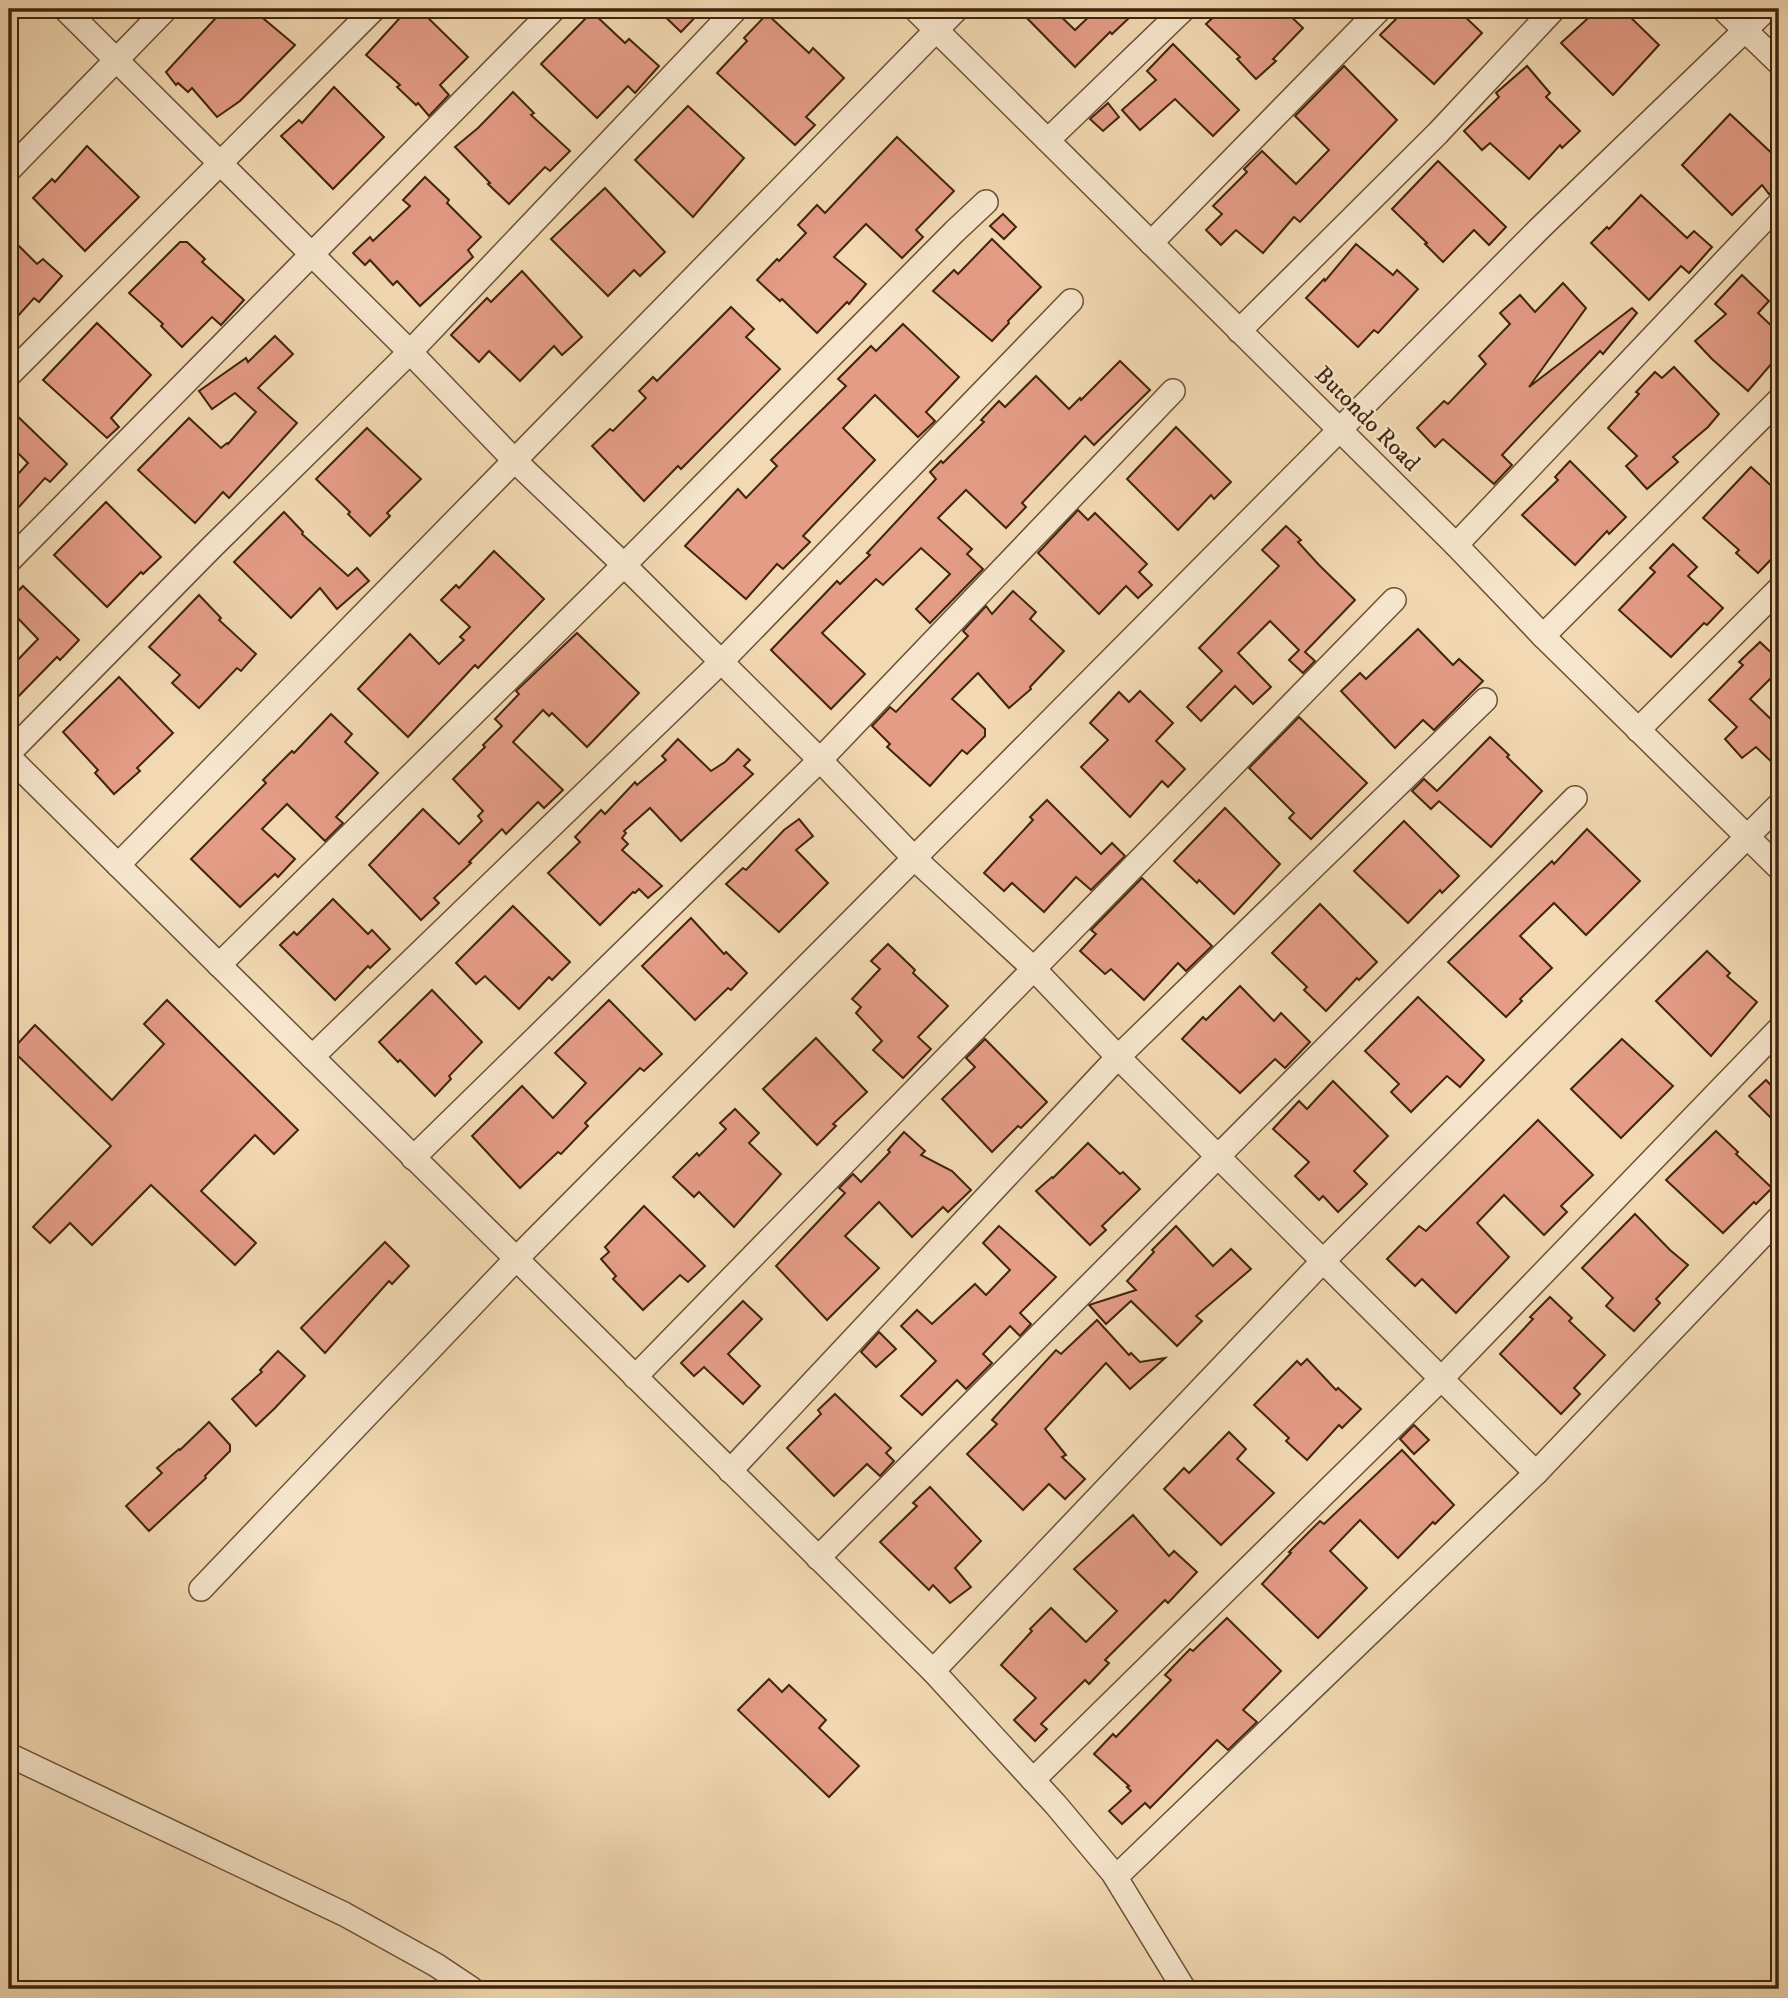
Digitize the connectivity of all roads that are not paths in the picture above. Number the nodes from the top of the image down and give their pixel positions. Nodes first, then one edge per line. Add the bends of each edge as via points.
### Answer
1 (65, 9) edge
2 (166, 9) edge
3 (374, 9) edge
4 (554, 9) edge
5 (736, 9) edge
6 (915, 9) edge
7 (957, 9) edge
8 (1184, 9) edge
9 (1380, 9) edge
10 (1554, 9) edge
11 (1723, 9) edge
12 (1766, 9) edge
13 (936, 29) junction
14 (1745, 31) junction
15 (118, 61) junction
16 (1779, 63) edge
17 (1048, 140) junction
18 (220, 163) junction
19 (9, 170) edge
20 (986, 202) dead end
21 (1779, 204) edge
22 (1151, 243) junction
23 (313, 255) junction
24 (1070, 301) dead end
25 (1239, 331) junction
26 (410, 352) junction
27 (9, 375) edge
28 (1173, 391) dead end
29 (1779, 400) edge
30 (1341, 429) junction
31 (514, 460) junction
32 (1456, 544) junction
33 (9, 561) edge
34 (624, 565) junction
35 (1779, 589) edge
36 (1394, 600) dead end
37 (1543, 636) junction
38 (721, 662) junction
39 (1485, 700) dead end
40 (1638, 730) junction
41 (9, 755) edge
42 (820, 760) junction
43 (1575, 798) dead end
44 (1779, 805) edge
45 (1748, 837) junction
46 (915, 859) junction
47 (118, 865) junction
48 (1779, 868) edge
49 (219, 965) junction
50 (1034, 969) junction
51 (1779, 1028) edge
52 (312, 1057) junction
53 (1118, 1057) junction
54 (1218, 1156) junction
55 (413, 1158) junction
56 (1779, 1218) edge
57 (516, 1259) junction
58 (1323, 1261) junction
59 (635, 1377) junction
60 (1441, 1379) junction
61 (730, 1471) junction
62 (1536, 1473) junction
63 (818, 1558) junction
64 (201, 1589) dead end
65 (933, 1671) junction
66 (9, 1755) edge
67 (1033, 1780) junction
68 (1116, 1877) junction
69 (472, 1989) edge
70 (1184, 1989) edge

1 - 15 street
2 - 15 street
3 - 18 street
4 - 23 street
5 - 26 street
6 - 13 street, Butondo Road
7 - 13 street
8 - 17 street
9 - 22 street
10 - 25 street via 1438,133
11 - 14 street
12 - 14 street
13 - 17 street, Butondo Road
13 - 31 street
14 - 16 street
14 - 30 street via 1539,229
15 - 18 street
15 - 19 street
17 - 22 street, Butondo Road
18 - 23 street
18 - 27 street
20 - 34 street
21 - 32 street
22 - 25 street, Butondo Road
23 - 26 street
23 - 33 street
24 - 38 street
25 - 30 street, Butondo Road
26 - 31 street
26 - 41 street
28 - 42 street
29 - 37 street
30 - 32 street, Butondo Road
30 - 46 street
31 - 34 street
31 - 47 street
32 - 37 street, Butondo Road
34 - 38 street
34 - 49 street
35 - 40 street
36 - 50 street
37 - 40 street, Butondo Road
38 - 42 street
38 - 52 street
39 - 53 street
40 - 45 street, Butondo Road
41 - 47 street
42 - 46 street
42 - 55 street
43 - 54 street
44 - 45 street
45 - 48 street, Butondo Road
45 - 58 street
46 - 50 street
46 - 57 street
47 - 49 street
49 - 52 street
50 - 53 street
50 - 59 street
51 - 60 street
52 - 55 street
53 - 54 street
53 - 61 street
54 - 58 street
54 - 63 street
55 - 57 street
56 - 62 street
57 - 59 street
57 - 64 street
58 - 60 street
58 - 65 street
59 - 61 street
60 - 62 street
60 - 67 street
61 - 63 street
62 - 68 street
63 - 65 street
65 - 67 street
66 - 69 street via 344,1914
67 - 68 street
68 - 70 street

